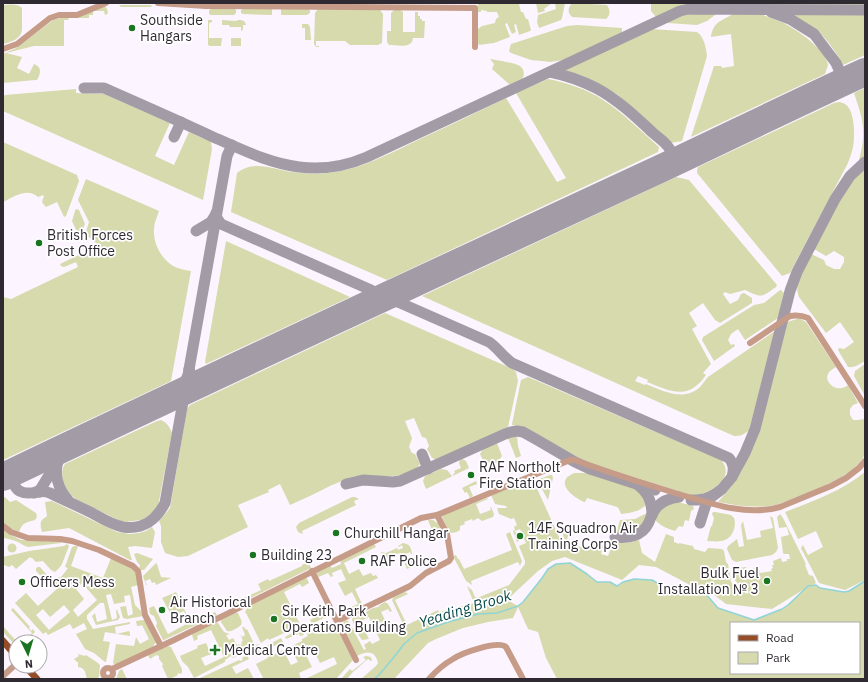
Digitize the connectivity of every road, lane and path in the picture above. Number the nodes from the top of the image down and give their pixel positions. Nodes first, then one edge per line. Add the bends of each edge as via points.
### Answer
1 (106, 3) edge
2 (158, 3) edge
3 (475, 48) dead end
4 (3, 49) edge
5 (750, 343) dead end
6 (865, 406) edge
7 (865, 461) edge
8 (437, 515) junction
9 (3, 526) edge
10 (312, 571) junction
11 (337, 621) junction
12 (161, 646) junction
13 (356, 660) dead end
14 (103, 678) edge
15 (429, 679) edge
16 (523, 679) edge

1 - 4 street via 77,15 50,18 17,44
2 - 3 street via 206,6 475,8
5 - 6 street via 790,316 802,315 808,318
7 - 8 street via 846,478 831,486 780,507 754,510 716,505 571,460
8 - 10 street via 422,518
8 - 11 street via 447,534 451,558 449,561 426,573 410,586
9 - 12 street via 28,538 66,540 98,550 133,566 138,571 145,614
10 - 11 street
10 - 12 street
11 - 13 street
12 - 14 street via 112,669 104,670
15 - 16 street via 453,658 472,650 500,644 506,647

